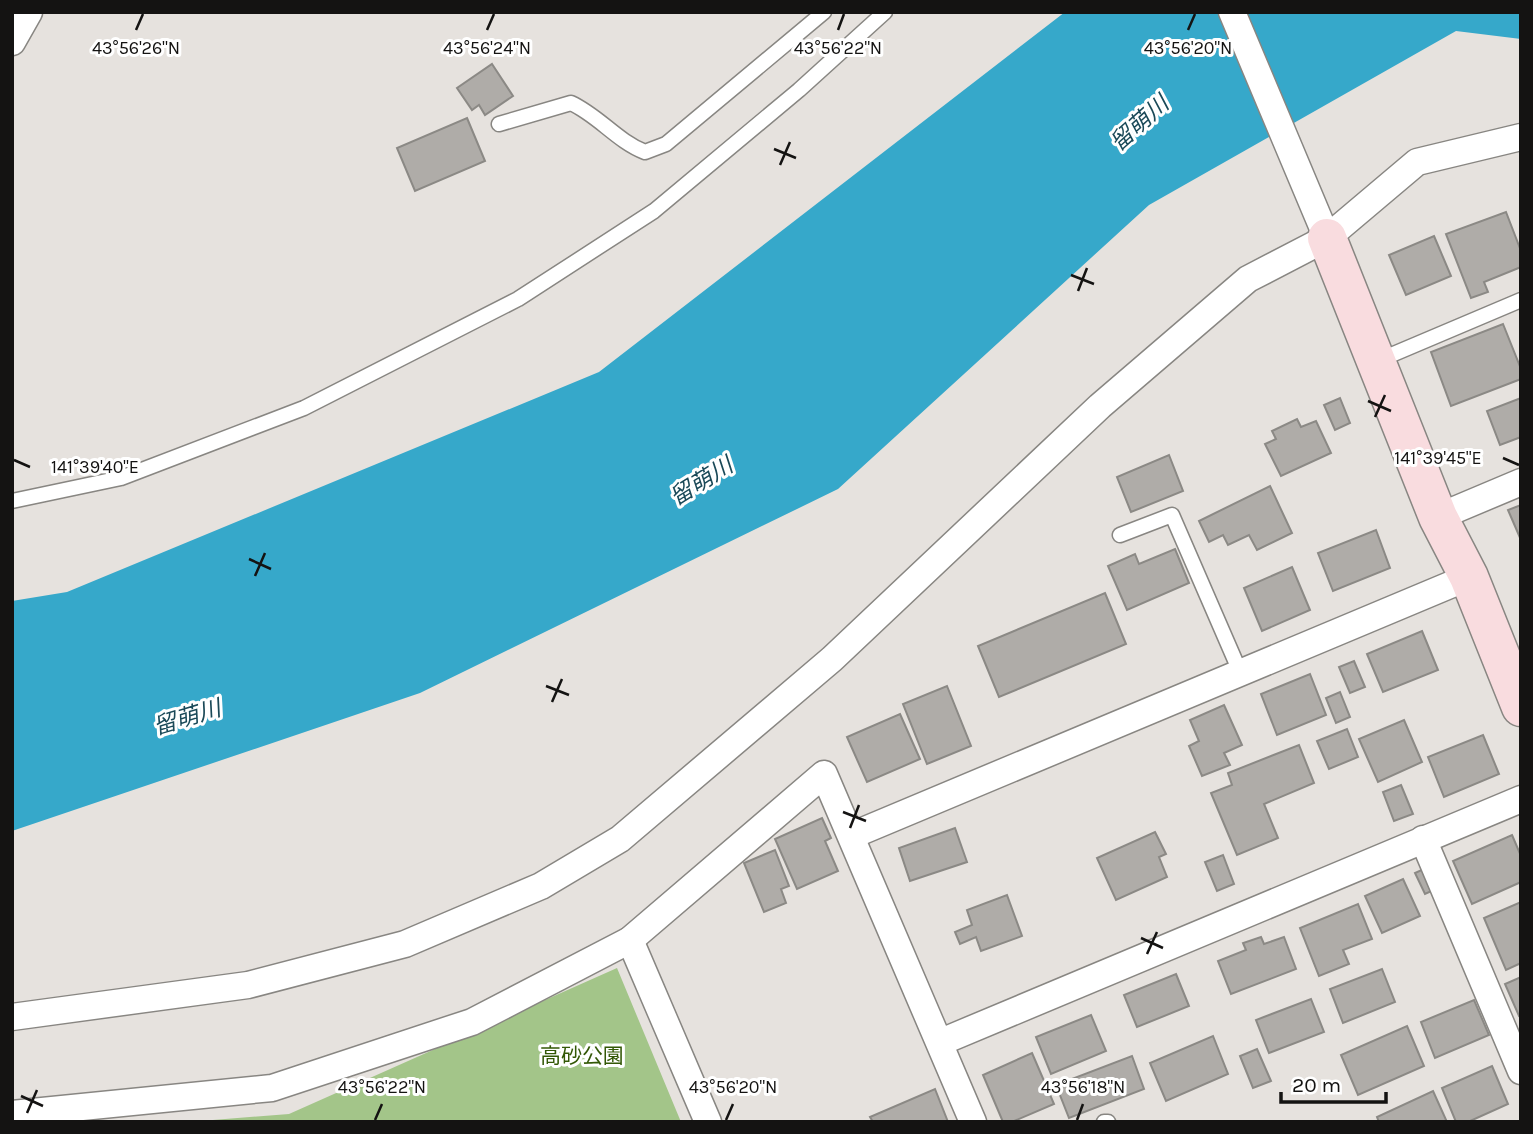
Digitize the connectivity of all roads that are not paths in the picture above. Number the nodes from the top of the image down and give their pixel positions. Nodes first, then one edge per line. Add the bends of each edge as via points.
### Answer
1 (29, 12) edge
2 (824, 12) edge
3 (885, 12) edge
4 (1232, 12) edge
5 (12, 42) edge
6 (499, 124) dead end
7 (1521, 137) edge
8 (1323, 228) junction
9 (1521, 300) edge
10 (1376, 361) junction
11 (1521, 482) edge
12 (12, 501) edge
13 (1438, 517) junction
14 (1120, 535) dead end
15 (1469, 576) junction
16 (1241, 674) junction
17 (1521, 708) edge
18 (1521, 799) edge
19 (853, 835) junction
20 (1423, 839) junction
21 (630, 940) junction
22 (12, 1017) edge
23 (941, 1042) junction
24 (1521, 1070) edge
25 (12, 1114) edge
26 (100, 1114) edge
27 (708, 1122) edge
28 (973, 1122) edge

1 - 5 street
2 - 6 lane via 666,144 645,152 628,146 593,114 571,103
3 - 12 lane via 654,211 518,299 304,408 121,478
4 - 8 street
7 - 8 street via 1417,162
8 - 10 street
8 - 22 street via 1248,279 1100,406 832,659 620,839 597,853 541,886 405,944 248,985
9 - 10 lane
10 - 13 street
11 - 13 street
13 - 15 street
14 - 16 lane via 1171,514
15 - 16 street
15 - 17 street
16 - 19 street
18 - 20 street
19 - 21 street via 824,774
19 - 23 street
20 - 23 street
20 - 24 street
21 - 26 street via 472,1022 272,1088
21 - 27 street
23 - 28 street
25 - 26 street

